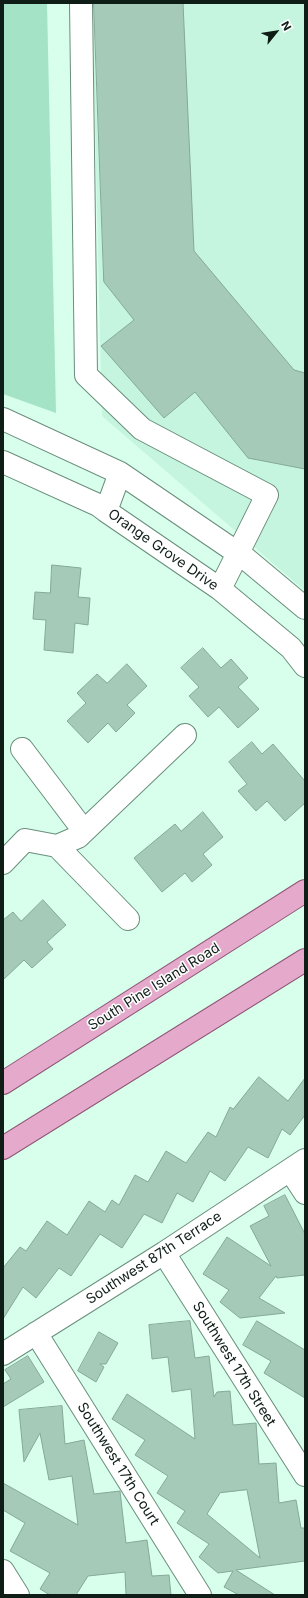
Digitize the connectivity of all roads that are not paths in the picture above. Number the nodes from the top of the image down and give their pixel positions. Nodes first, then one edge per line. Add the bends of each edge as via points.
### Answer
1 (81, 3) edge
2 (3, 419) edge
3 (3, 462) edge
4 (120, 473) junction
5 (106, 511) junction
6 (238, 553) junction
7 (220, 589) junction
8 (305, 608) edge
9 (305, 666) edge
10 (185, 734) dead end
11 (22, 749) dead end
12 (84, 831) junction
13 (57, 846) junction
14 (3, 863) edge
15 (305, 891) edge
16 (128, 920) dead end
17 (305, 960) edge
18 (3, 1083) edge
19 (3, 1148) edge
20 (298, 1165) edge
21 (305, 1193) edge
22 (164, 1253) junction
23 (36, 1333) junction
24 (3, 1354) edge
25 (305, 1475) edge
26 (3, 1571) edge
27 (18, 1595) edge
28 (200, 1595) edge

1 - 6 street via 86,375 142,428 268,495
2 - 4 street
3 - 5 street, Orange Grove Drive
4 - 5 street
4 - 6 street
5 - 7 street, Orange Grove Drive
6 - 7 street
6 - 8 street
7 - 9 street, Orange Grove Drive via 291,648
10 - 12 street
11 - 12 street
12 - 13 street via 78,837
13 - 14 street via 25,840
13 - 16 street
15 - 18 main road, South Pine Island Road
17 - 19 main road
20 - 21 street
20 - 22 street, Southwest 87th Terrace
22 - 23 street, Southwest 87th Terrace
22 - 25 street, Southwest 17th Street
23 - 24 street, Southwest 87th Terrace
23 - 28 street, Southwest 17th Court
26 - 27 street

